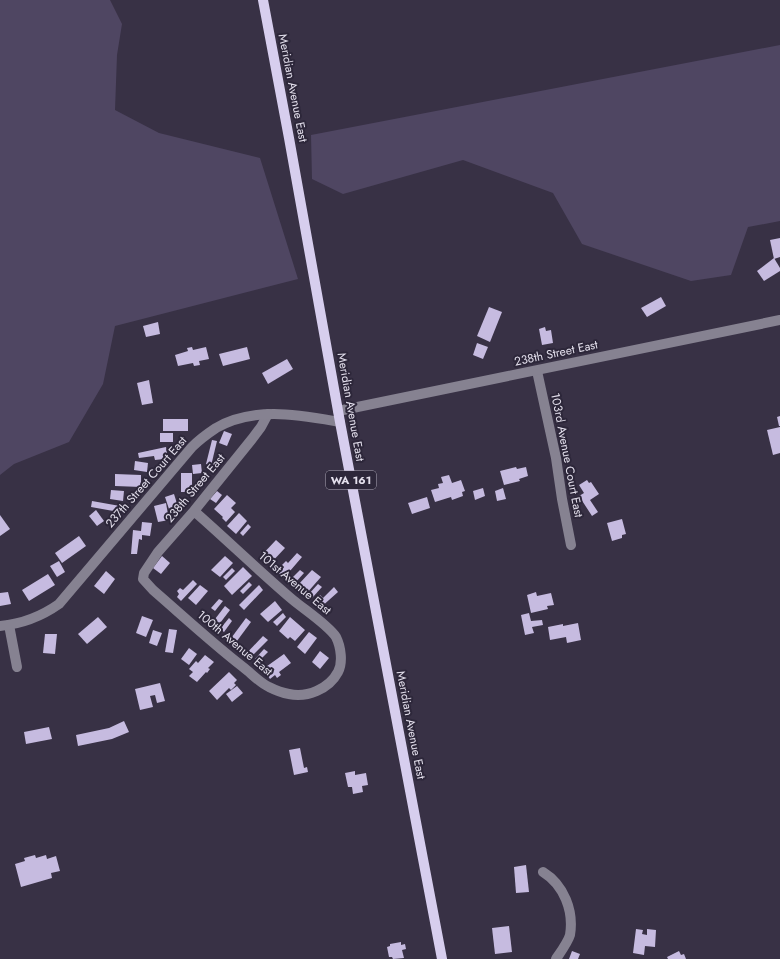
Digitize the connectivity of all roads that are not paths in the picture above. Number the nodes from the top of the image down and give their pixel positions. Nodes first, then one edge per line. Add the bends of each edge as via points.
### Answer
1 (263, 0) edge
2 (780, 320) edge
3 (537, 371) junction
4 (338, 411) junction
5 (268, 414) junction
6 (340, 422) junction
7 (194, 511) junction
8 (572, 545) dead end
9 (143, 579) joint
10 (4, 626) edge
11 (16, 667) dead end
12 (323, 688) joint
13 (543, 872) dead end
14 (442, 959) edge
15 (556, 959) edge

1 - 4 main road, Meridian Avenue East / WA 161
2 - 3 street, 238th Street East
3 - 4 street, 238th Street East
3 - 8 street, 103rd Avenue Court East
4 - 6 main road, Meridian Avenue East / WA 161
5 - 6 street, 237th Street Court East
5 - 7 street, 238th Street East via 252,439
5 - 10 street, 237th Street Court East via 236,420 204,436 59,604 24,622
6 - 14 main road, Meridian Avenue East / WA 161
7 - 9 street, 238th Street East via 158,552 144,573
7 - 12 street, 101st Avenue East via 294,601 328,627 336,638 342,661 334,679
9 - 12 street, 100th Avenue East via 223,652 267,686 299,695
10 - 11 street
13 - 15 street via 558,886 568,904 570,936

